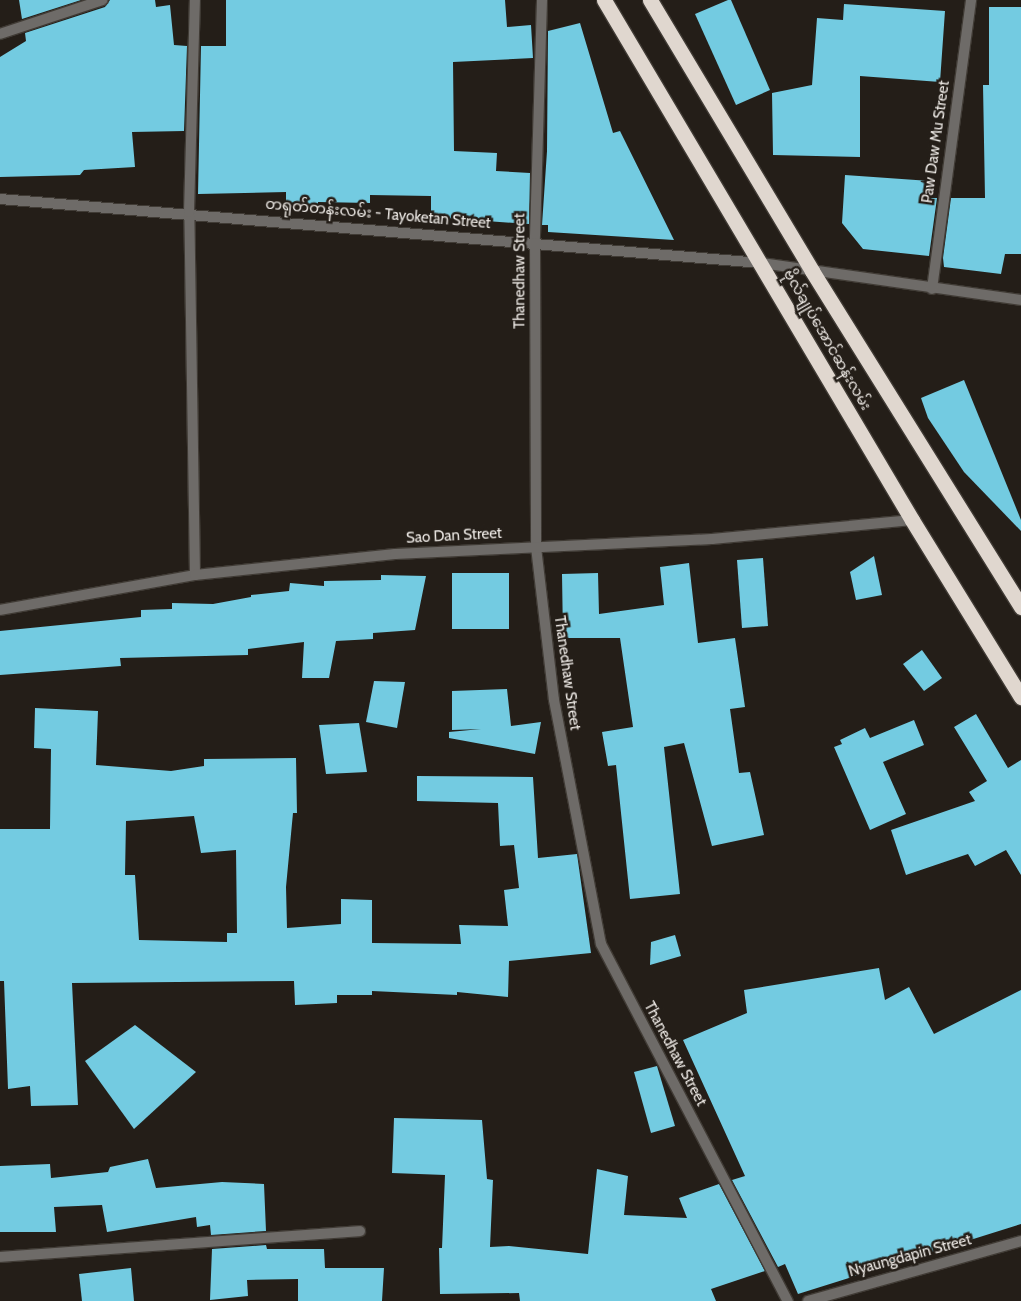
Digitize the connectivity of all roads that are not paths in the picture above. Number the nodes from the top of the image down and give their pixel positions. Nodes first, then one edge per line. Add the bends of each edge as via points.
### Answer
1 (103, 0) edge
2 (196, 0) edge
3 (542, 0) edge
4 (604, 0) edge
5 (650, 0) edge
6 (970, 0) edge
7 (0, 34) edge
8 (0, 199) edge
9 (189, 212) junction
10 (535, 243) junction
11 (761, 263) junction
12 (812, 271) junction
13 (932, 289) junction
14 (1021, 300) edge
15 (912, 520) junction
16 (536, 547) junction
17 (195, 575) junction
18 (1021, 607) edge
19 (0, 610) edge
20 (1021, 697) edge
21 (360, 1231) dead end
22 (1021, 1241) edge
23 (0, 1257) edge
24 (788, 1301) edge
25 (808, 1301) edge

1 - 7 street
2 - 9 street
3 - 10 street, Thanedhaw Street
4 - 11 highway, ဗိုလ်ချုပ်အောင်ဆန်းလမ်း
5 - 12 highway, ဗိုလ်ချုပ်အောင်ဆန်းလမ်း
6 - 13 street, Paw Daw Mu Street
8 - 9 street, တရုတ်တန်းလမ်း - Tayoketan Street
9 - 10 street, တရုတ်တန်းလမ်း - Tayoketan Street
9 - 17 street
10 - 11 street, တရုတ်တန်းလမ်း - Tayoketan Street
10 - 16 street, Thanedhaw Street
11 - 12 street, တရုတ်တန်းလမ်း - Tayoketan Street
11 - 15 highway, ဗိုလ်ချုပ်အောင်ဆန်းလမ်း
12 - 13 street, တရုတ်တန်းလမ်း - Tayoketan Street
12 - 18 highway, ဗိုလ်ချုပ်အောင်ဆန်းလမ်း
13 - 14 street, တရုတ်တန်းလမ်း - Tayoketan Street
15 - 16 street, Sao Dan Street via 712,539
15 - 20 highway, ဗိုလ်ချုပ်အောင်ဆန်းလမ်း
16 - 17 street, Sao Dan Street via 395,554
16 - 24 street, Thanedhaw Street via 554,700 601,944
17 - 19 street, Sao Dan Street
21 - 23 street
22 - 25 street, Nyaungdapin Street

